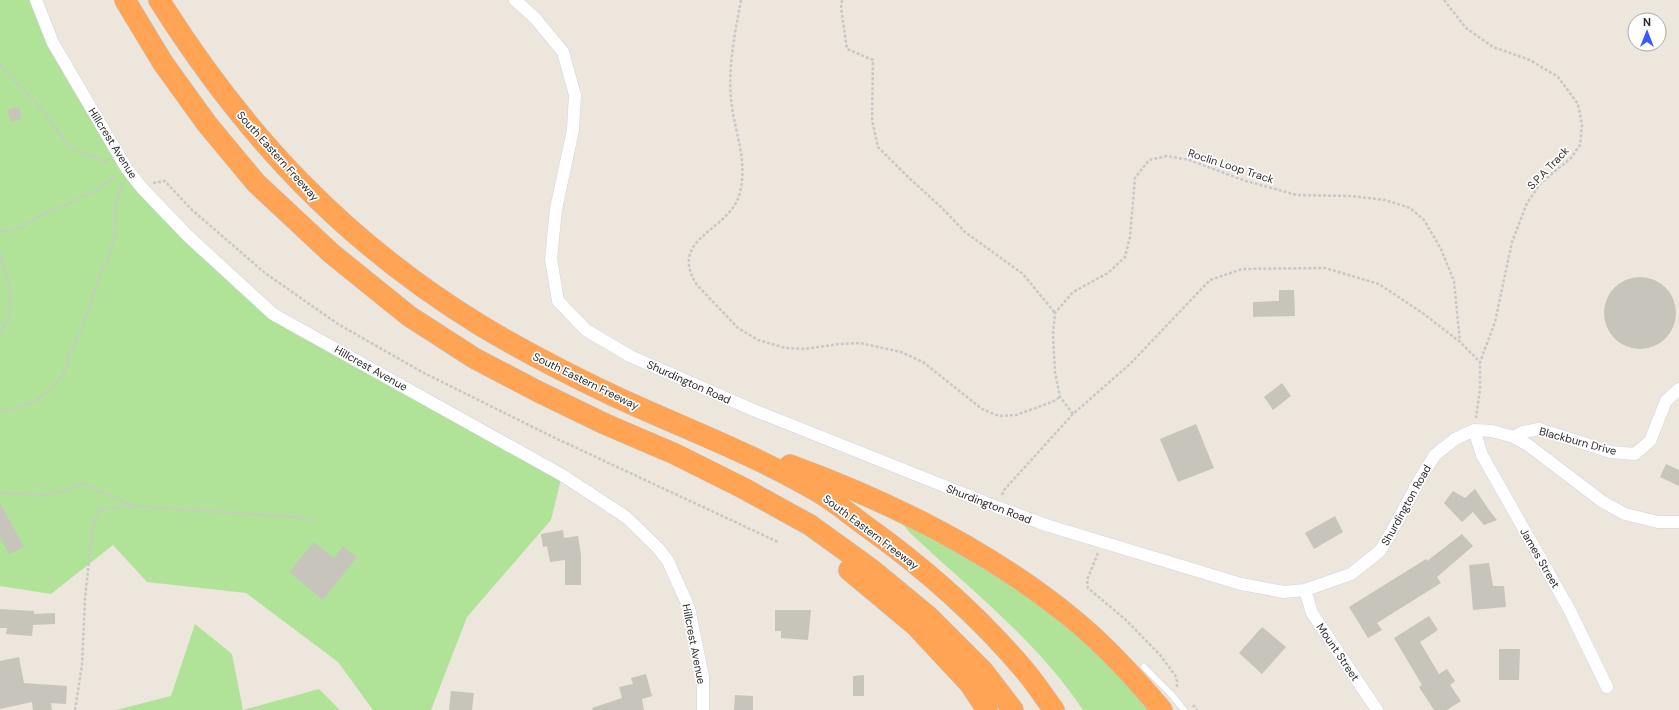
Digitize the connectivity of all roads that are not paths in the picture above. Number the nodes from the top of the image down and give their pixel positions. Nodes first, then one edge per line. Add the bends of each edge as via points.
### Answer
1 (36, 0) edge
2 (125, 0) edge
3 (159, 0) edge
4 (515, 0) edge
5 (1679, 389) edge
6 (685, 426) junction
7 (1474, 430) junction
8 (1514, 437) junction
9 (744, 488) junction
10 (1679, 522) edge
11 (1305, 590) junction
12 (1144, 667) dead end
13 (1607, 687) dead end
14 (1166, 702) edge
15 (703, 710) edge
16 (987, 710) edge
17 (1013, 710) edge
18 (1054, 710) edge
19 (1184, 710) edge
20 (1377, 710) edge

1 - 15 street, Hillcrest Avenue via 53,43 127,169 188,236 273,314 562,475 626,517 658,548 668,562 689,608 703,677
2 - 9 highway via 163,63 256,183 331,254 403,311 474,358 539,392
3 - 6 highway, South Eastern Freeway via 202,66 248,126 298,182 355,236 414,281 486,328 615,397
4 - 11 street, Shurdington Road via 535,18 563,52 575,95 573,130 556,209 551,259 558,301 586,330 630,356 751,409 1046,525 1241,584 1284,592
5 - 8 street, Blackburn Drive via 1666,401 1650,441 1635,454 1611,452 1539,429 1523,432
6 - 14 highway via 830,480 942,532 995,562 1078,623 1128,671
6 - 18 highway, South Eastern Freeway via 752,457 821,494 882,538 940,585 995,638 1029,675
7 - 8 street, Shurdington Road via 1492,431
7 - 11 street, Shurdington Road via 1455,439 1434,455 1380,551 1351,574
7 - 13 street, James Street via 1482,455 1569,609
8 - 10 street, Shurdington Road via 1603,502 1625,514 1658,522
9 - 16 highway via 860,578 916,626 970,684
9 - 17 highway via 810,526 871,568 928,616 983,671
11 - 20 street, Mount Street via 1312,613
12 - 14 lane
14 - 19 lane

